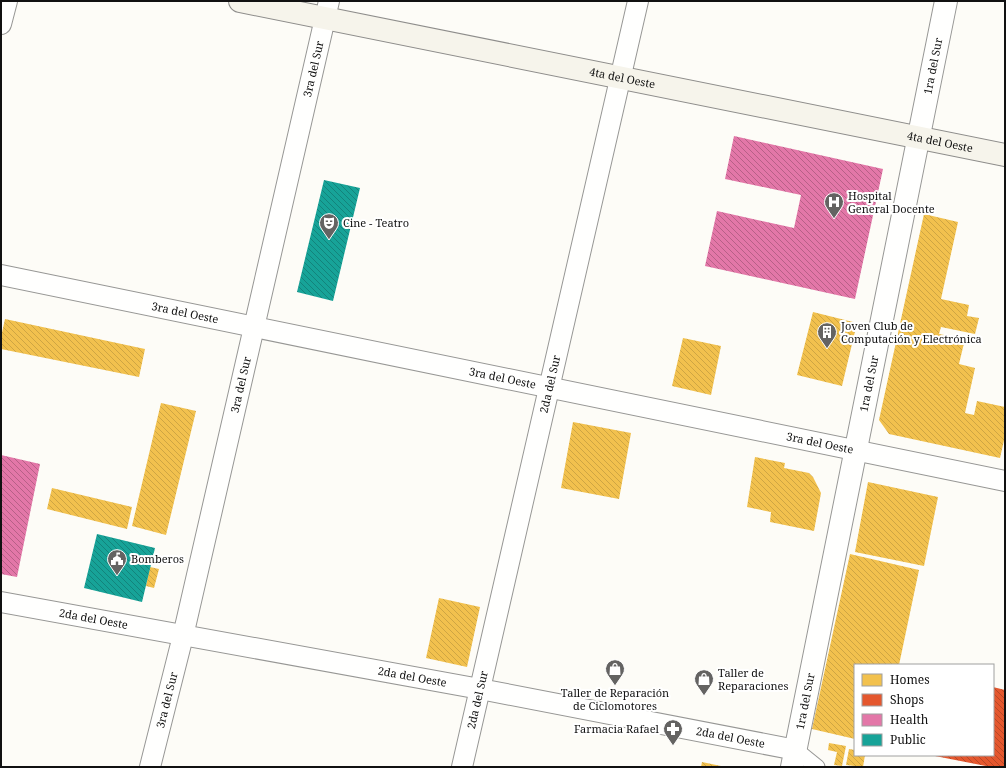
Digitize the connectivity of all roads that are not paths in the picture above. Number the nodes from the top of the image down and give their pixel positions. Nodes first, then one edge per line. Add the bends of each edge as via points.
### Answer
1 (7, 1) edge
2 (240, 1) edge
3 (638, 1) edge
4 (946, 1) edge
5 (327, 10) edge
6 (1, 24) edge
7 (620, 78) junction
8 (919, 138) junction
9 (1005, 155) edge
10 (1, 275) edge
11 (254, 327) junction
12 (549, 387) junction
13 (856, 450) junction
14 (1005, 481) edge
15 (1, 602) edge
16 (183, 636) junction
17 (480, 689) junction
18 (794, 758) edge
19 (150, 767) edge
20 (462, 767) edge
21 (817, 767) edge

1 - 6 street
2 - 5 main road, 4ta del Oeste
3 - 7 street, 2da del Sur
4 - 8 street, 1ra del Sur
5 - 7 main road, 4ta del Oeste
5 - 11 street, 3ra del Sur
7 - 8 main road, 4ta del Oeste
7 - 12 street, 2da del Sur
8 - 9 main road, 4ta del Oeste
8 - 13 street, 1ra del Sur
10 - 11 street, 3ra del Oeste
11 - 12 street, 3ra del Oeste
11 - 16 street, 3ra del Sur
12 - 13 street, 3ra del Oeste
12 - 17 street, 2da del Sur
13 - 14 street, 3ra del Oeste
13 - 18 street, 1ra del Sur
15 - 16 street, 2da del Oeste
16 - 17 street, 2da del Oeste
16 - 19 street, 3ra del Sur
17 - 18 street, 2da del Oeste
17 - 20 street, 2da del Sur
18 - 21 street, 2da del Oeste

